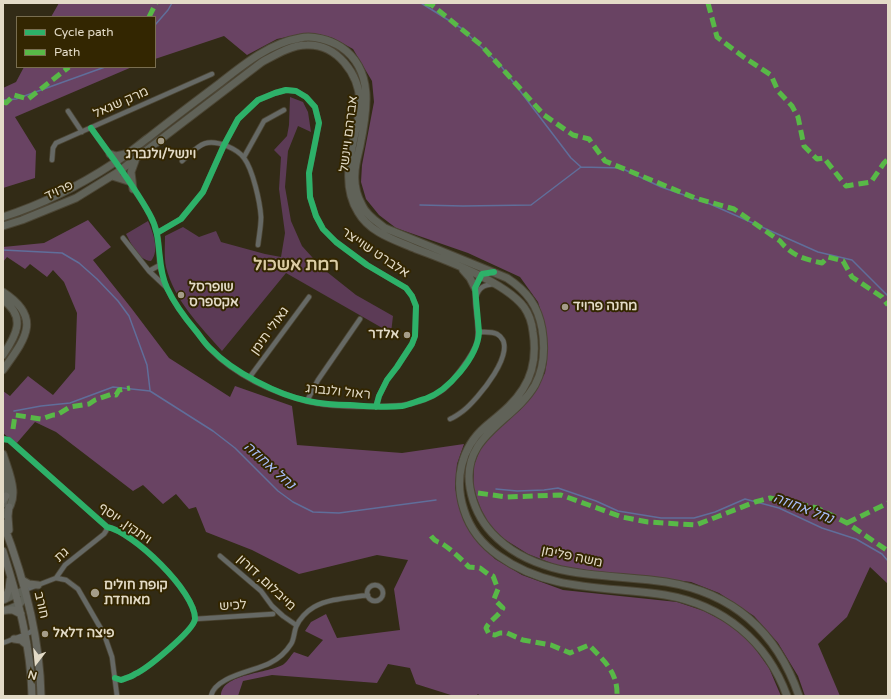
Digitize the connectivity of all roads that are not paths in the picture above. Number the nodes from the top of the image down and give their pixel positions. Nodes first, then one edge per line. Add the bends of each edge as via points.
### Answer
1 (212, 74) dead end
2 (284, 110) dead end
3 (68, 111) dead end
4 (91, 128) junction
5 (82, 132) junction
6 (224, 145) junction
7 (110, 154) junction
8 (127, 154) junction
9 (244, 158) junction
10 (136, 159) junction
11 (52, 160) dead end
12 (182, 161) dead end
13 (115, 163) junction
14 (121, 171) junction
15 (112, 176) junction
16 (128, 181) junction
17 (134, 188) junction
18 (3, 217) edge
19 (3, 226) edge
20 (158, 233) junction
21 (123, 238) dead end
22 (258, 244) dead end
23 (160, 265) junction
24 (460, 267) junction
25 (149, 271) junction
26 (494, 272) junction
27 (480, 277) junction
28 (494, 284) junction
29 (167, 288) junction
30 (475, 288) junction
31 (3, 292) edge
32 (476, 296) junction
33 (309, 297) dead end
34 (3, 300) edge
35 (360, 319) dead end
36 (478, 332) junction
37 (3, 355) edge
38 (3, 370) edge
39 (249, 378) junction
40 (307, 401) junction
41 (376, 407) junction
42 (450, 419) dead end
43 (3, 439) edge
44 (3, 454) edge
45 (3, 472) edge
46 (5, 498) edge
47 (6, 506) edge
48 (3, 516) edge
49 (3, 523) edge
50 (107, 527) junction
51 (12, 548) junction
52 (3, 551) edge
53 (220, 556) dead end
54 (9, 572) junction
55 (56, 578) junction
56 (22, 580) junction
57 (38, 585) junction
58 (26, 590) junction
59 (16, 594) junction
60 (368, 595) dead end
61 (4, 599) edge
62 (21, 604) junction
63 (5, 610) edge
64 (21, 614) junction
65 (273, 614) dead end
66 (195, 619) junction
67 (296, 625) junction
68 (34, 629) junction
69 (26, 634) junction
70 (14, 639) junction
71 (3, 643) edge
72 (28, 646) junction
73 (115, 678) junction
74 (32, 696) edge
75 (41, 696) edge
76 (117, 696) edge
77 (211, 696) edge
78 (787, 696) edge
79 (799, 696) edge

1 - 4 street, מרק שגאל
2 - 9 street via 264,121
3 - 5 street
4 - 5 street, מרק שגאל
4 - 7 street, ראול ולנברג
5 - 11 street, מרק שגאל via 56,143
6 - 9 street
6 - 12 street via 208,142 197,147
6 - 20 street, אלברט שוייצר via 203,192 181,219
6 - 41 street, אלברט שוייצר via 238,119 258,100 275,93 296,91 306,96 315,108 319,123 309,173 310,196 316,216 323,229 336,242 367,265 406,288 416,306 415,336 412,344 387,380
7 - 8 main road
7 - 13 street, ראול ולנברג
8 - 13 main road, אברהם ויינשל
8 - 26 main road, אברהם ויינשל via 266,50 302,37 334,43 348,52 360,69 366,84 365,115 354,172 356,190 362,206 385,228
9 - 22 street via 254,181 261,217
10 - 14 main road, אברהם ויינשל
10 - 17 main road via 130,172
10 - 24 main road, אברהם ויינשל via 262,62 295,47 307,45 321,48 335,54 349,67 360,99 360,110 350,152 348,179 349,192 360,216 384,236
13 - 14 street, ראול ולנברג
13 - 18 main road, פרויד via 72,189
14 - 15 main road, פרויד
14 - 16 street, ראול ולנברג
15 - 16 main road
15 - 19 main road, פרויד via 76,198
16 - 17 street, ראול ולנברג
17 - 20 street, ראול ולנברג
20 - 23 street, ראול ולנברג
21 - 25 street, ראול ולנברג
23 - 25 street
23 - 29 street, ראול ולנברג
24 - 27 main road, אברהם ויינשל
24 - 30 main road
25 - 29 street, ראול ולנברג
26 - 27 street
26 - 79 main road, משה פלימן via 516,284 533,301 542,326 543,356 541,372 535,385 517,407 482,440 473,458 469,478 472,496 485,526 515,551 547,566 584,574 676,584 719,599 745,615 774,644
27 - 28 main road, משה פלימן
27 - 30 street
28 - 32 street via 487,284 479,289
28 - 78 main road, משה פלימן via 510,293 525,308 533,330 535,351 533,367 525,386 508,407 473,439 463,460 460,490 464,512 472,528 491,551 535,576 581,587 672,597 714,611 739,627 758,645 776,670
29 - 39 street, ראול ולנברג via 185,318 211,350
30 - 32 street, ראול ולנברג
31 - 38 main road via 22,308 27,327 20,346
32 - 36 street, ראול ולנברג
33 - 39 street, גאולי תימן
34 - 37 main road via 13,310 17,323 13,339
35 - 40 street via 318,380
36 - 41 street, ראול ולנברג via 473,352 445,389 434,396 403,406
36 - 42 street via 495,333 501,338 504,345 502,359 490,382 474,401
39 - 40 street, ראול ולנברג
40 - 41 street, ראול ולנברג
43 - 50 street, ויתקין, יוסף via 9,440
44 - 47 main road via 13,491
45 - 46 main road via 6,480
46 - 47 main road
47 - 48 main road
47 - 51 main road
49 - 51 main road, חורב
50 - 55 street, גת via 104,534 65,565
50 - 66 street, ויתקין, יוסף via 117,530 161,564 184,592
51 - 56 main road, חורב
52 - 54 main road, חורב
53 - 67 street, מייבלום, דורון via 261,591 283,616
54 - 59 main road, חורב
54 - 61 main road via 9,586
55 - 57 street, גת
55 - 73 street via 66,580 78,589 88,605 110,648
56 - 57 main road
56 - 58 main road, חורב
57 - 58 street, גת
58 - 59 main road
58 - 62 main road
58 - 68 main road, חורב
59 - 61 main road
59 - 62 main road, חורב
60 - 67 street via 320,604 307,612
62 - 63 main road
62 - 64 main road, חורב
62 - 68 main road
63 - 64 main road via 14,610
64 - 69 main road, חורב
65 - 66 street, לכיש
66 - 73 street via 191,628 155,661 136,674 121,680
67 - 77 street via 291,644 282,655 270,663 226,680
68 - 69 street
68 - 75 main road, חורב
69 - 70 street
69 - 72 main road, חורב
70 - 71 street
70 - 72 main road via 21,640
72 - 74 main road, חורב
73 - 76 street

